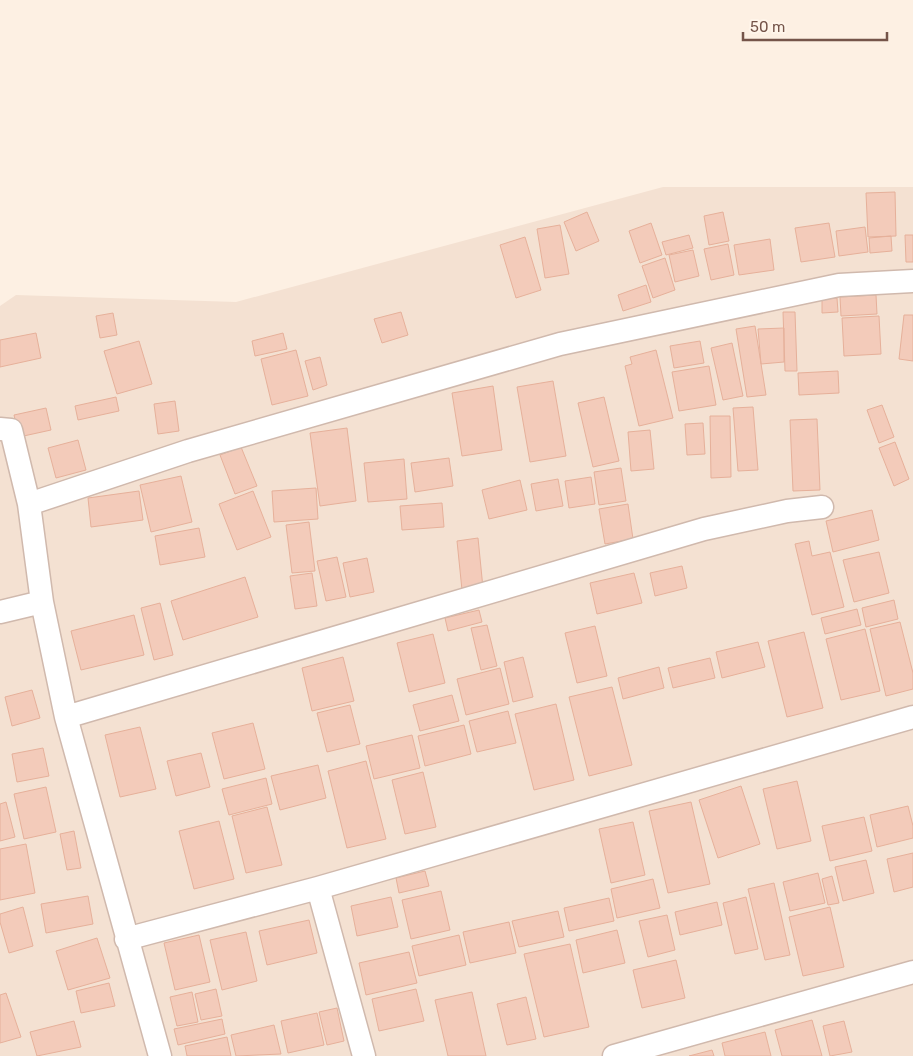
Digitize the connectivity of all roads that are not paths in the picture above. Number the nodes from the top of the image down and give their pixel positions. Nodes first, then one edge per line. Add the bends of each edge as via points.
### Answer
1 (913, 281) edge
2 (0, 429) edge
3 (29, 504) junction
4 (822, 507) dead end
5 (42, 602) junction
6 (0, 612) edge
7 (66, 717) junction
8 (911, 724) edge
9 (318, 888) junction
10 (126, 939) junction
11 (913, 972) edge
12 (160, 1056) edge
13 (364, 1056) edge
14 (614, 1056) edge

1 - 3 street via 839,284 560,344 188,451
2 - 3 street via 11,430
3 - 5 street
4 - 7 street via 786,511 704,529
5 - 6 street
5 - 7 street
7 - 10 street
8 - 9 street
9 - 10 street
9 - 13 street
10 - 12 street
11 - 14 street

